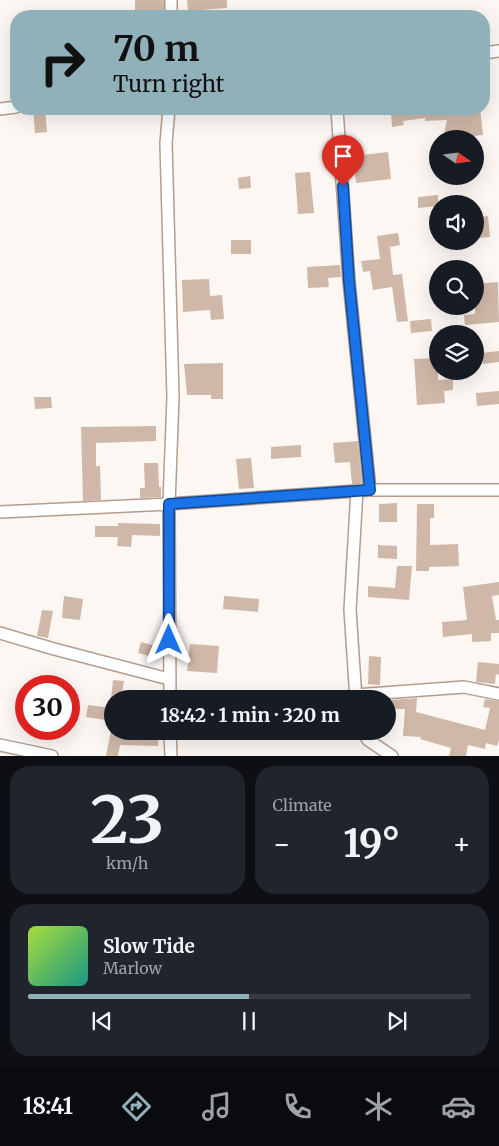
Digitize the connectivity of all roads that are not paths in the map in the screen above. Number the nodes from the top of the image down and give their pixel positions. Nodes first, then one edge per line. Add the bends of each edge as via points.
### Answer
1 (168, 115) edge
2 (338, 115) edge
3 (357, 490) junction
4 (370, 490) junction
5 (499, 490) edge
6 (169, 504) junction
7 (0, 512) edge
8 (0, 633) edge
9 (169, 679) junction
10 (170, 690) edge
11 (355, 690) edge
12 (396, 693) edge
13 (499, 694) edge
14 (170, 740) edge
15 (368, 740) edge
16 (0, 745) edge
17 (52, 756) edge
18 (171, 756) edge
19 (392, 756) edge

1 - 6 street via 166,143 173,397
2 - 4 street via 349,281
3 - 4 street
3 - 6 street
3 - 11 street via 350,610
4 - 5 street
6 - 7 street
6 - 9 street
8 - 9 street
9 - 10 street
12 - 13 street via 464,687
14 - 18 street
15 - 19 street
16 - 17 street

